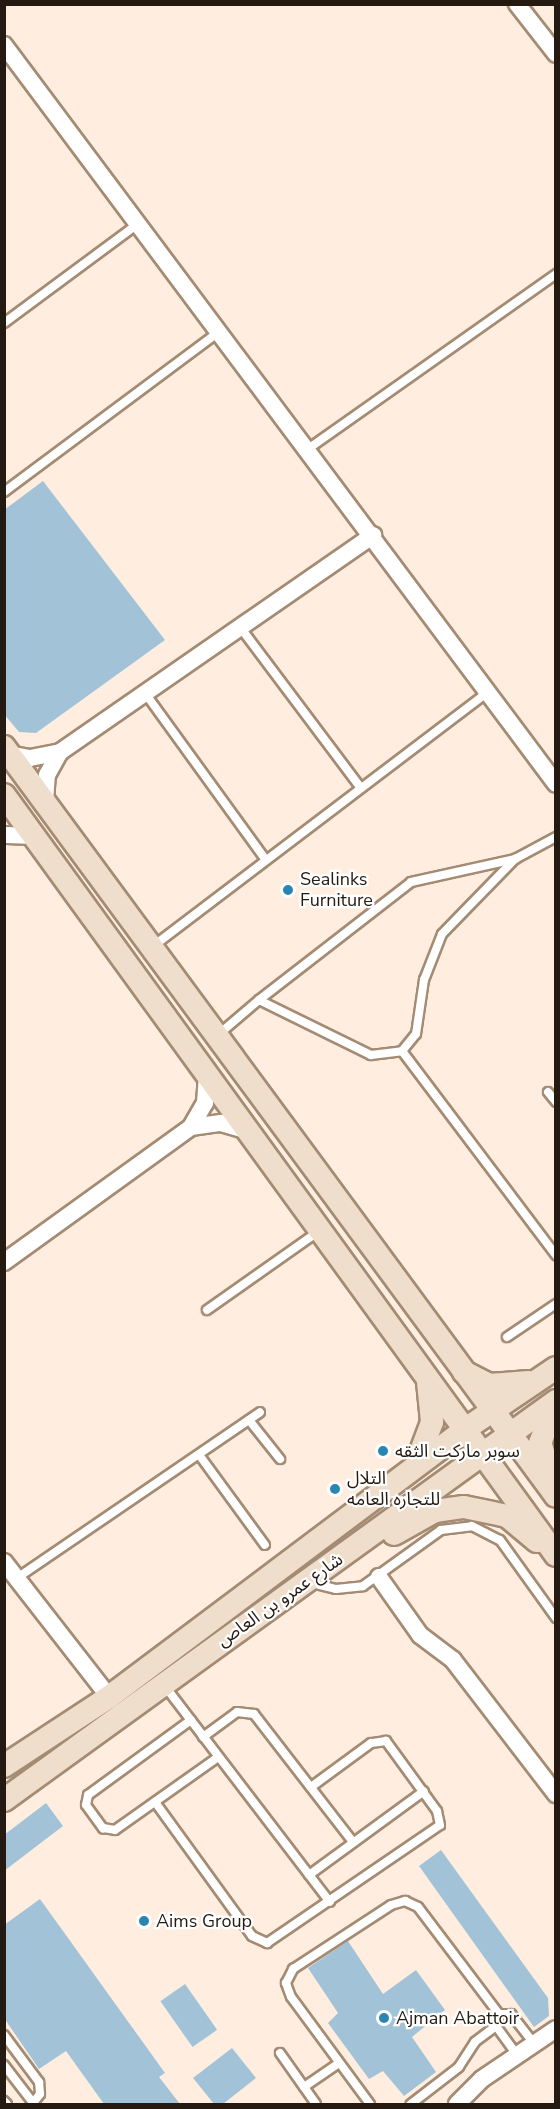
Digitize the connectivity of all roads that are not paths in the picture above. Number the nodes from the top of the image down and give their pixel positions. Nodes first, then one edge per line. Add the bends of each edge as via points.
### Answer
1 (518, 4) edge
2 (4, 45) edge
3 (555, 54) edge
4 (139, 223) junction
5 (555, 274) edge
6 (4, 323) edge
7 (220, 331) junction
8 (308, 449) junction
9 (4, 492) edge
10 (373, 535) junction
11 (240, 627) junction
12 (488, 692) junction
13 (145, 693) junction
14 (7, 751) edge
15 (60, 752) junction
16 (555, 784) edge
17 (361, 788) junction
18 (4, 795) edge
19 (45, 802) junction
20 (4, 835) edge
21 (35, 836) junction
22 (555, 837) edge
23 (266, 860) junction
24 (515, 860) junction
25 (152, 947) junction
26 (259, 1000) junction
27 (217, 1037) junction
28 (402, 1051) junction
29 (207, 1075) junction
30 (548, 1092) dead end
31 (555, 1102) edge
32 (191, 1127) junction
33 (250, 1131) junction
34 (321, 1229) junction
35 (555, 1255) edge
36 (4, 1262) edge
37 (555, 1304) edge
38 (207, 1310) dead end
39 (507, 1337) dead end
40 (463, 1371) junction
41 (548, 1373) edge
42 (427, 1380) junction
43 (555, 1402) edge
44 (491, 1410) junction
45 (260, 1412) dead end
46 (249, 1420) junction
47 (464, 1430) junction
48 (509, 1435) junction
49 (483, 1454) junction
50 (200, 1456) junction
51 (280, 1459) dead end
52 (412, 1470) junction
53 (555, 1488) edge
54 (555, 1496) edge
55 (266, 1545) dead end
56 (555, 1555) edge
57 (4, 1562) edge
58 (555, 1567) edge
59 (316, 1576) junction
60 (378, 1577) junction
61 (17, 1578) junction
62 (555, 1618) edge
63 (162, 1683) junction
64 (109, 1697) junction
65 (191, 1720) junction
66 (203, 1737) junction
67 (218, 1757) junction
68 (4, 1766) edge
69 (311, 1787) junction
70 (424, 1791) junction
71 (555, 1794) edge
72 (4, 1800) edge
73 (154, 1802) junction
74 (353, 1842) junction
75 (309, 1875) junction
76 (330, 1902) junction
77 (499, 2014) junction
78 (496, 2026) junction
79 (555, 2029) edge
80 (4, 2034) edge
81 (534, 2043) junction
82 (280, 2054) dead end
83 (517, 2055) junction
84 (339, 2062) junction
85 (4, 2065) edge
86 (304, 2087) junction
87 (4, 2101) edge
88 (463, 2102) edge
89 (8, 2104) edge
90 (33, 2104) edge
91 (316, 2104) edge
92 (370, 2104) edge
93 (411, 2104) edge

1 - 3 street
2 - 4 street
4 - 6 lane
4 - 7 street
5 - 8 lane
7 - 8 street
7 - 9 lane
8 - 10 street
10 - 11 street
10 - 12 street
11 - 13 street
11 - 17 lane
12 - 16 street
12 - 17 lane
13 - 15 street
13 - 23 lane
14 - 15 street via 30,758
14 - 19 main road
15 - 19 street via 47,775
17 - 23 lane
18 - 21 main road
19 - 25 main road
20 - 21 street
21 - 29 main road
22 - 24 lane
23 - 25 lane
24 - 26 lane via 411,882
24 - 28 lane via 442,934 424,980 416,1034
25 - 27 main road
26 - 27 lane
26 - 28 lane via 371,1055
27 - 40 main road
28 - 35 lane
29 - 32 street via 205,1103
29 - 33 main road
30 - 31 lane
32 - 33 street via 221,1123
32 - 36 street
33 - 34 main road
34 - 38 lane
34 - 42 main road
37 - 39 lane
40 - 41 main road via 498,1386
40 - 44 main road
41 - 44 main road, شارع عمرو بن العاص
42 - 47 main road
42 - 52 main road via 430,1435
43 - 48 main road, شارع عمرو بن العاص
43 - 53 main road via 540,1443
44 - 47 main road, شارع عمرو بن العاص
44 - 48 main road
45 - 46 lane
46 - 50 lane
46 - 51 lane
47 - 49 main road
47 - 52 main road, شارع عمرو بن العاص
48 - 49 main road, شارع عمرو بن العاص
48 - 54 main road
49 - 56 main road
49 - 59 main road, شارع عمرو بن العاص
50 - 55 lane
50 - 61 lane
52 - 64 main road, شارع عمرو بن العاص
57 - 61 street
58 - 59 main road via 519,1524 493,1511 464,1507 421,1516 364,1555
59 - 60 lane via 345,1590
59 - 63 main road, شارع عمرو بن العاص
60 - 62 lane via 441,1530 472,1526 500,1540
60 - 71 street via 420,1635 453,1660
61 - 64 street
63 - 65 lane
63 - 72 main road, شارع عمرو بن العاص
64 - 68 main road, شارع عمرو بن العاص
65 - 66 lane
65 - 73 lane via 86,1800 109,1831
66 - 67 lane
66 - 69 lane via 237,1712 249,1711
67 - 73 lane
67 - 75 lane
69 - 70 lane via 381,1740 394,1748
69 - 74 lane
70 - 74 lane
70 - 76 lane via 440,1816 437,1830
73 - 76 lane via 256,1940 272,1941
74 - 75 lane
75 - 76 lane
77 - 78 lane
77 - 81 lane via 511,2014
77 - 84 lane via 418,1907 405,1901 395,1902 287,1978 288,1993
78 - 83 lane
78 - 93 lane via 475,2042 453,2073
79 - 81 street
80 - 90 lane via 39,2082 40,2094
81 - 83 street
82 - 86 lane
83 - 88 street
84 - 86 lane
84 - 92 lane
85 - 90 lane
86 - 91 lane
87 - 89 lane

